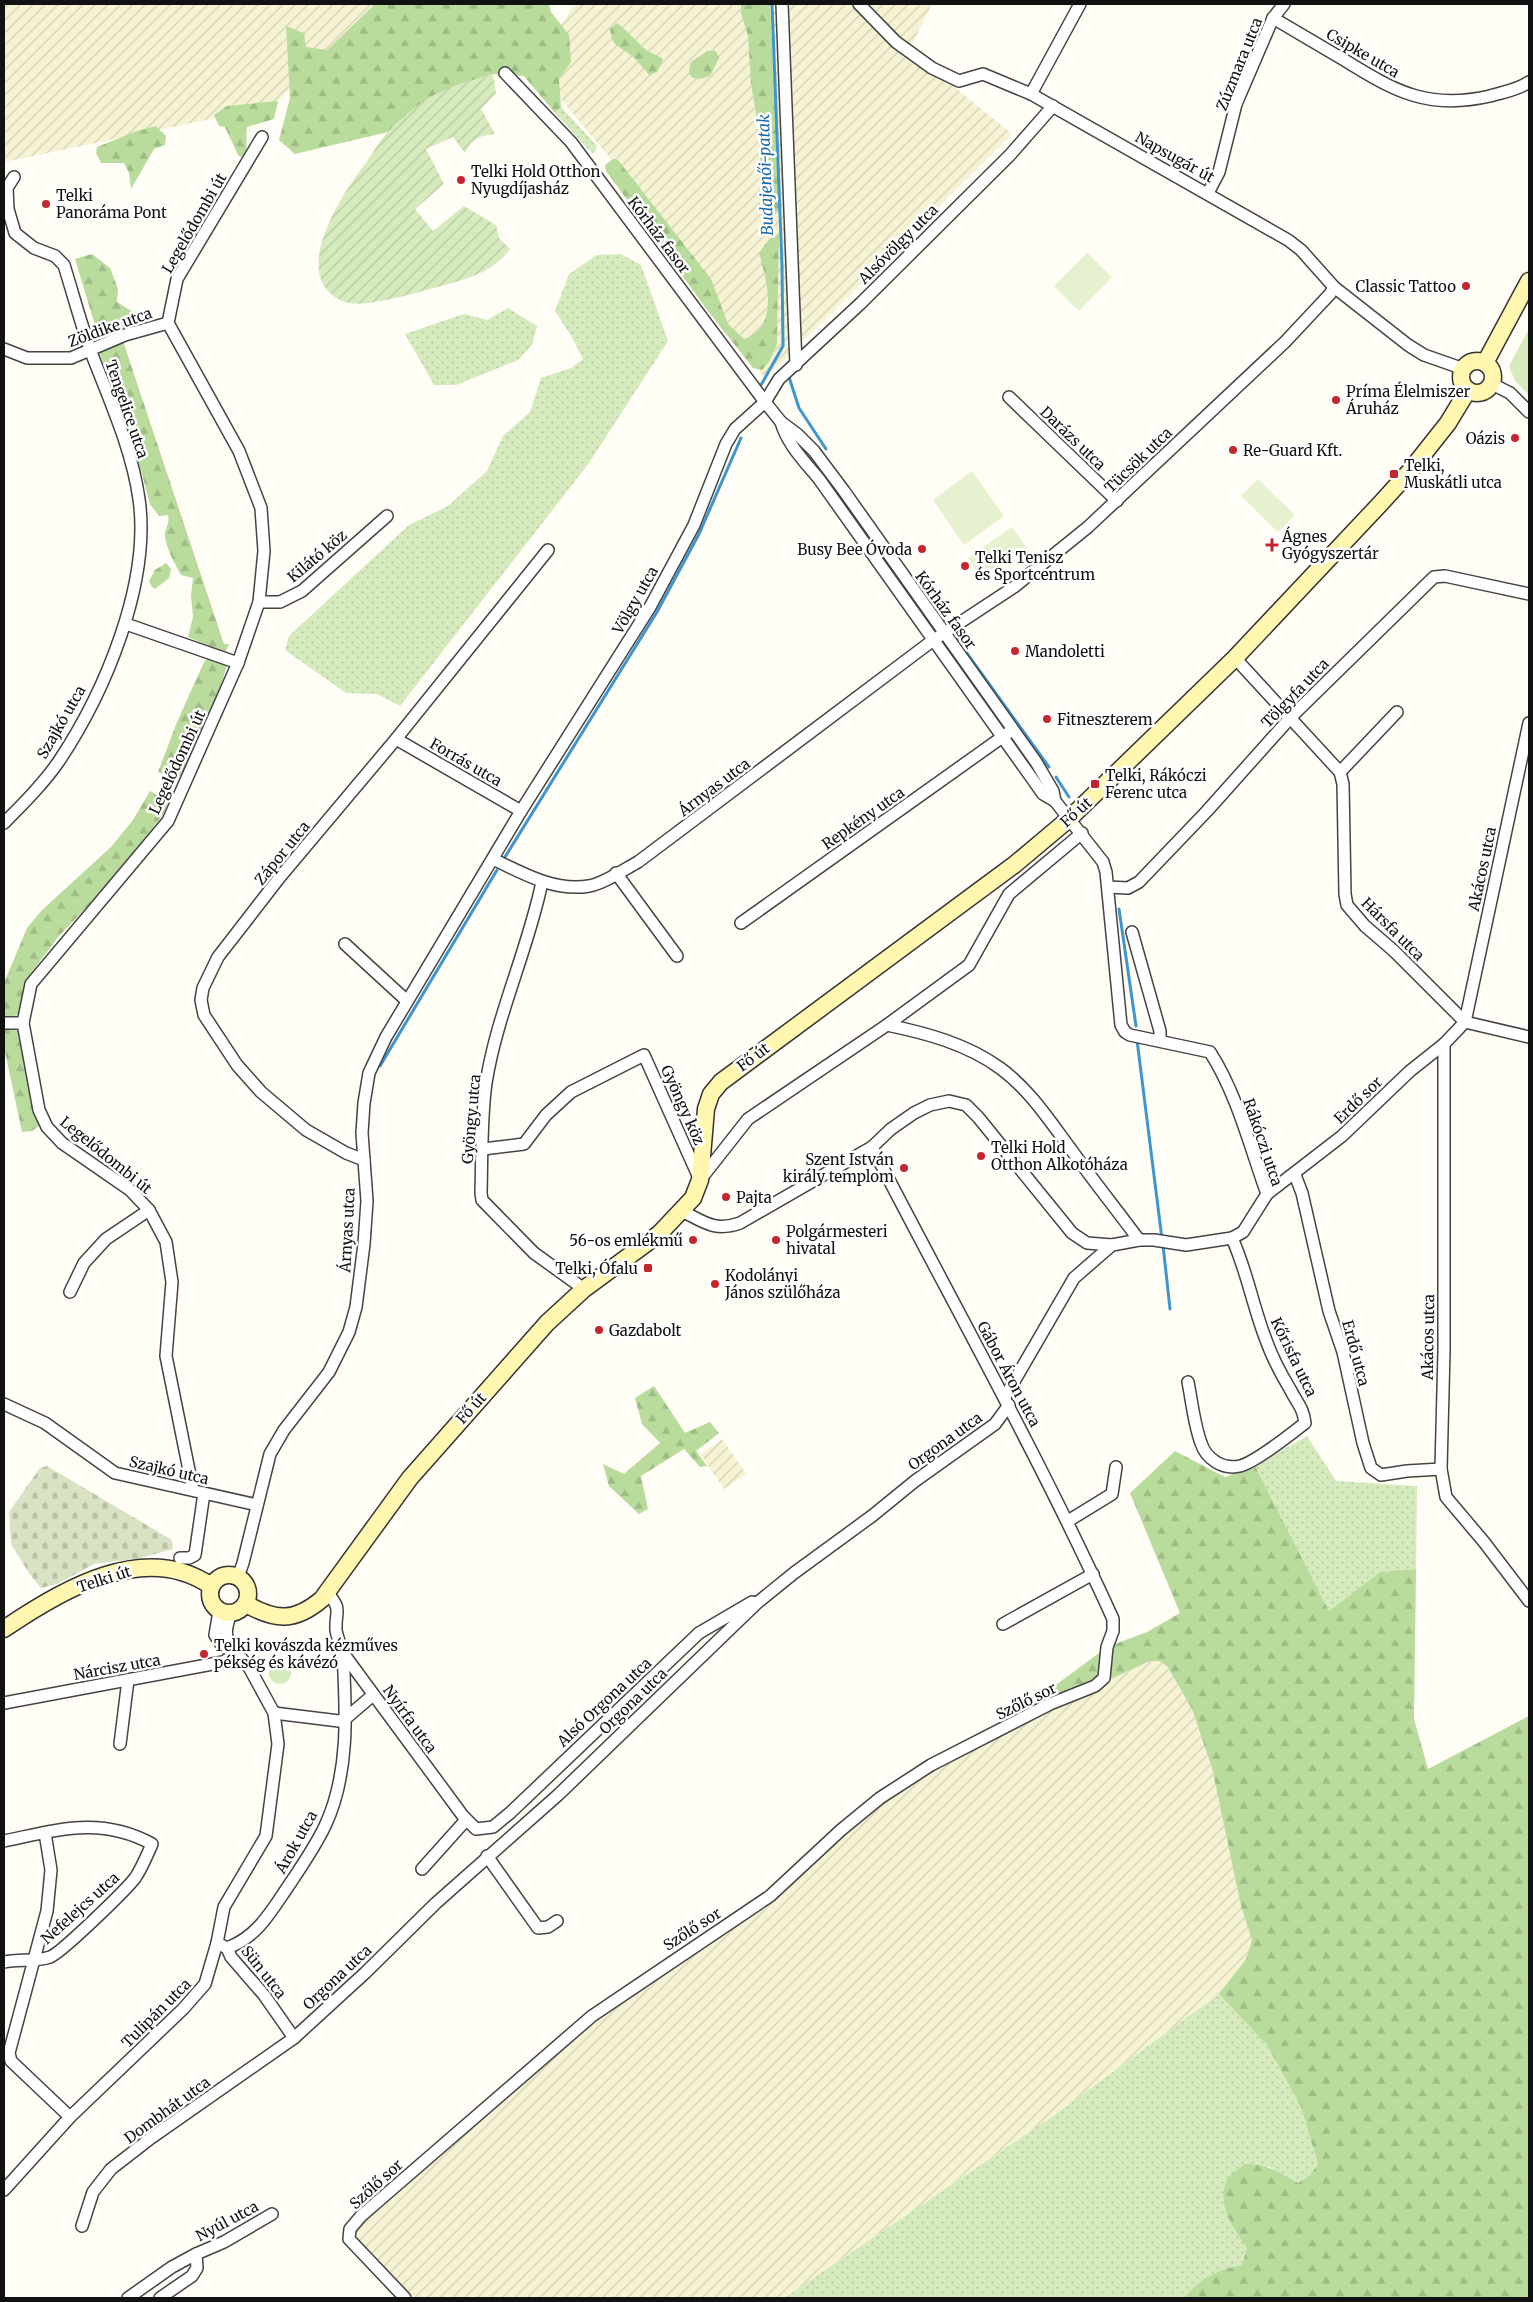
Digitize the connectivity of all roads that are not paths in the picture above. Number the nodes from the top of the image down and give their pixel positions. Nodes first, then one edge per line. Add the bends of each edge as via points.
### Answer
1 (782, 4) edge
2 (859, 4) edge
3 (1080, 4) edge
4 (1284, 4) edge
5 (1273, 18) junction
6 (505, 73) dead end
7 (1529, 82) edge
8 (1031, 94) junction
9 (1053, 106) junction
10 (262, 137) dead end
11 (14, 176) dead end
12 (5, 187) edge
13 (1208, 193) junction
14 (1529, 281) edge
15 (1334, 286) junction
16 (168, 322) junction
17 (4, 349) edge
18 (90, 349) junction
19 (1485, 364) junction
20 (796, 365) junction
21 (1464, 370) junction
22 (1492, 384) junction
23 (1468, 390) junction
24 (1009, 397) dead end
25 (765, 402) junction
26 (1529, 412) edge
27 (824, 476) junction
28 (1117, 501) junction
29 (387, 516) dead end
30 (548, 550) dead end
31 (1529, 594) edge
32 (259, 602) junction
33 (126, 624) junction
34 (944, 634) junction
35 (932, 641) junction
36 (1235, 658) junction
37 (238, 663) junction
38 (1397, 712) dead end
39 (1291, 717) junction
40 (1529, 722) edge
41 (1013, 729) junction
42 (1003, 737) junction
43 (396, 739) junction
44 (1340, 772) junction
45 (1055, 801) junction
46 (521, 811) junction
47 (1070, 818) junction
48 (4, 823) edge
49 (1082, 833) junction
50 (493, 859) junction
51 (616, 873) junction
52 (542, 882) junction
53 (1108, 887) junction
54 (741, 923) dead end
55 (1132, 932) dead end
56 (345, 944) dead end
57 (677, 956) dead end
58 (407, 1001) junction
59 (1465, 1022) junction
60 (4, 1023) edge
61 (24, 1023) junction
62 (887, 1025) junction
63 (1529, 1037) edge
64 (1160, 1040) junction
65 (1444, 1044) junction
66 (872, 1147) junction
67 (483, 1149) junction
68 (364, 1160) junction
69 (1295, 1175) junction
70 (700, 1180) junction
71 (1267, 1194) junction
72 (149, 1210) junction
73 (682, 1211) junction
74 (1232, 1238) junction
75 (1139, 1240) junction
76 (1112, 1245) junction
77 (584, 1289) junction
78 (70, 1292) dead end
79 (1188, 1382) dead end
80 (1007, 1401) junction
81 (4, 1404) edge
82 (1116, 1467) dead end
83 (1441, 1469) junction
84 (199, 1492) junction
85 (257, 1505) junction
86 (1068, 1521) junction
87 (180, 1558) dead end
88 (1093, 1574) junction
89 (238, 1577) junction
90 (211, 1586) junction
91 (327, 1592) junction
92 (1529, 1601) edge
93 (757, 1603) junction
94 (246, 1604) junction
95 (225, 1612) junction
96 (1113, 1619) joint
97 (1003, 1624) dead end
98 (4, 1629) edge
99 (343, 1653) junction
100 (235, 1655) junction
101 (128, 1680) junction
102 (373, 1695) junction
103 (4, 1703) edge
104 (274, 1713) junction
105 (345, 1719) junction
106 (120, 1744) dead end
107 (466, 1820) junction
108 (476, 1829) joint
109 (45, 1833) junction
110 (4, 1841) edge
111 (487, 1856) junction
112 (422, 1869) dead end
113 (557, 1921) dead end
114 (222, 1946) junction
115 (33, 1960) junction
116 (4, 1962) edge
117 (294, 2038) junction
118 (8, 2065) edge
119 (70, 2117) junction
120 (4, 2190) edge
121 (272, 2214) dead end
122 (82, 2226) dead end
123 (196, 2254) junction
124 (128, 2298) edge
125 (160, 2298) edge
126 (405, 2298) edge

1 - 20 street
2 - 8 street, Napsugár út via 896,42 932,68 959,81 983,74
3 - 8 street
4 - 5 street, Zúzmara utca
5 - 7 street, Csipke utca via 1382,84 1430,100 1478,98 1506,92
5 - 13 street, Zúzmara utca via 1236,104 1219,172
6 - 25 street, Kórház fasor via 571,142
8 - 9 street, Napsugár út
9 - 13 street, Napsugár út
9 - 20 street, Alsóvölgy utca via 1010,155
10 - 16 street, Legelődombi út via 177,279
11 - 12 street
12 - 18 street via 15,233 34,248 55,256 64,265
13 - 15 street, Napsugár út via 1295,245
14 - 19 main road
15 - 21 street, Napsugár út via 1416,350
15 - 28 street, Tücsök utca via 1285,342
16 - 18 street, Zöldike utca
16 - 32 street, Legelődombi út via 238,451 261,508 264,551
17 - 18 street, Zöldike utca via 27,358 71,358
18 - 33 street, Tengelice utca via 122,431 139,497 142,526 138,568
19 - 21 main road via 1476,362
19 - 22 main road via 1492,370
20 - 25 street, Alsóvölgy utca via 779,379
21 - 23 main road via 1462,378
22 - 23 main road via 1482,393
22 - 26 street via 1510,392
23 - 36 main road, Fő út via 1448,423 1410,471
24 - 28 street, Darázs utca
25 - 27 street, Kórház fasor via 781,422 814,451
25 - 46 street, Völgy utca via 735,429 726,444 694,525 650,607
27 - 34 street, Kórház fasor via 844,490
27 - 35 street, Kórház fasor
28 - 34 street, Tücsök utca via 1014,587
29 - 32 street, Kilátó köz via 302,591 280,602
30 - 43 street, Zápor utca
31 - 39 street, Tölgyfa utca via 1446,576 1434,577
32 - 37 street, Legelődombi út
33 - 37 street
33 - 48 street, Szajkó utca via 87,713 58,762
34 - 35 street, Tücsök utca
34 - 41 street, Kórház fasor
35 - 42 street, Kórház fasor
35 - 51 street, Árnyas utca via 638,862
36 - 39 street
36 - 47 main road, Fő út
37 - 61 street, Legelődombi út via 168,821 32,984
38 - 44 street
39 - 44 street
39 - 53 street, Tölgyfa utca via 1208,811 1139,882 1128,888
40 - 59 street, Akácos utca
41 - 42 street, Repkény utca
41 - 45 street, Kórház fasor via 1047,780
42 - 45 street, Kórház fasor via 1043,794
42 - 54 street, Repkény utca
43 - 46 street, Forrás utca
43 - 68 street, Zápor utca via 280,877 218,957 202,988 201,1000 204,1015 218,1039 261,1092 306,1130
44 - 59 street, Hársfa utca via 1347,905
45 - 47 street, Kórház fasor
46 - 50 street, Árnyas utca
47 - 49 street, Rákóczi utca
47 - 70 main road, Fő út via 1014,865 721,1082 711,1094 706,1109
49 - 53 street, Rákóczi utca via 1103,862
49 - 62 street, Fő út via 1009,894 970,965
50 - 52 street, Árnyas utca
50 - 58 street, Árnyas utca
51 - 52 street, Árnyas utca via 590,886
51 - 57 street
52 - 67 street, Gyöngy utca via 486,1083
53 - 64 street, Rákóczi utca via 1121,1025 1130,1035
55 - 64 street
56 - 58 street
58 - 68 street, Árnyas utca via 369,1074 364,1103
59 - 63 street
59 - 65 street, Erdő sor
60 - 61 street
61 - 72 street, Legelődombi út via 39,1110 47,1127 62,1143 130,1190
62 - 70 street, Fő út via 748,1119
62 - 75 street via 941,1039 978,1054 1000,1068 1021,1086 1051,1123
64 - 71 street, Rákóczi utca via 1210,1052 1234,1102
65 - 69 street, Erdő sor
65 - 83 street, Akácos utca
66 - 73 street via 728,1228 714,1227
66 - 76 street via 891,1129 930,1105 949,1101 966,1105 1072,1233 1087,1243
66 - 80 street, Gábor Áron utca
67 - 70 street, Gyöngy köz via 524,1144 546,1115 571,1092 644,1055
67 - 77 street, Gyöngy utca via 482,1200 534,1253
68 - 85 street, Árnyas utca via 367,1201 364,1244 356,1307 349,1332 329,1372 284,1430 270,1454
69 - 71 street, Erdő sor
69 - 83 street, Erdő utca via 1371,1468 1381,1476
70 - 73 main road, Fő út via 693,1198
71 - 74 street, Rákóczi utca via 1243,1232
72 - 78 street via 106,1239 84,1263
72 - 84 street, Legelődombi út via 166,1242 172,1282 166,1356
73 - 77 main road, Fő út via 659,1234
74 - 75 street via 1186,1245
74 - 79 street, Kőrisfa utca via 1244,1264 1266,1342 1303,1409 1305,1423 1241,1466 1225,1466 1210,1458 1201,1444
75 - 76 street
76 - 80 street, Orgona utca via 1074,1278
77 - 91 main road, Fő út via 547,1323 437,1445
80 - 86 street, Gábor Áron utca
80 - 93 street, Orgona utca via 995,1424 794,1572
81 - 84 street, Szajkó utca via 45,1423 115,1473
82 - 86 street via 1112,1494
83 - 92 street, Akácos utca via 1446,1497
84 - 85 street, Szajkó utca
84 - 87 street, Legelődombi út via 195,1555
85 - 89 street, Árnyas utca
86 - 88 street, Gábor Áron utca
88 - 96 street, Gábor Áron utca
88 - 97 street
89 - 90 main road via 223,1576
89 - 94 main road via 248,1588
90 - 95 main road via 210,1597
90 - 98 main road, Telki út via 196,1575 176,1569 129,1569 87,1582
91 - 94 main road, Fő út via 311,1608 294,1616 278,1617
91 - 99 street, Nyírfa utca via 339,1613 336,1630
93 - 108 street, Alsó Orgona utca via 743,1606 699,1633 510,1813 493,1827
93 - 111 street, Orgona utca via 558,1795
94 - 95 main road via 240,1610
95 - 100 street, Tulipán utca via 215,1635 220,1644
96 - 126 street, Szőlő sor via 1104,1678 1095,1686 1050,1704 931,1764 880,1798 770,1896 592,2016 362,2216 350,2229 349,2239
99 - 102 street, Nyírfa utca
99 - 105 street, Árok utca
100 - 101 street, Nárcisz utca via 223,1662
100 - 104 street, Tulipán utca via 250,1669
101 - 103 street, Nárcisz utca
101 - 106 street
102 - 105 street
102 - 107 street, Nyírfa utca
104 - 105 street
104 - 114 street, Tulipán utca via 278,1744 266,1836 224,1907
105 - 114 street, Árok utca via 342,1763 325,1825 265,1922 242,1942
107 - 108 street, Nyírfa utca
107 - 112 street
109 - 110 street, Nefelejcs utca
109 - 115 street via 50,1870 47,1911
109 - 115 street, Nefelejcs utca via 91,1826 130,1833 152,1844 136,1877 119,1896 51,1957
111 - 113 street via 538,1928 548,1927
111 - 117 street, Orgona utca
114 - 117 street, Sün utca via 264,1995
114 - 119 street, Tulipán utca via 205,1984 183,2009
115 - 116 street via 20,1958
115 - 118 street
117 - 122 street, Dombhát utca via 111,2169 94,2192
118 - 119 street
119 - 120 street, Tulipán utca
121 - 123 street, Nyúl utca
123 - 124 street, Nyúl utca
123 - 125 street, Nyúl utca via 197,2268 192,2276

